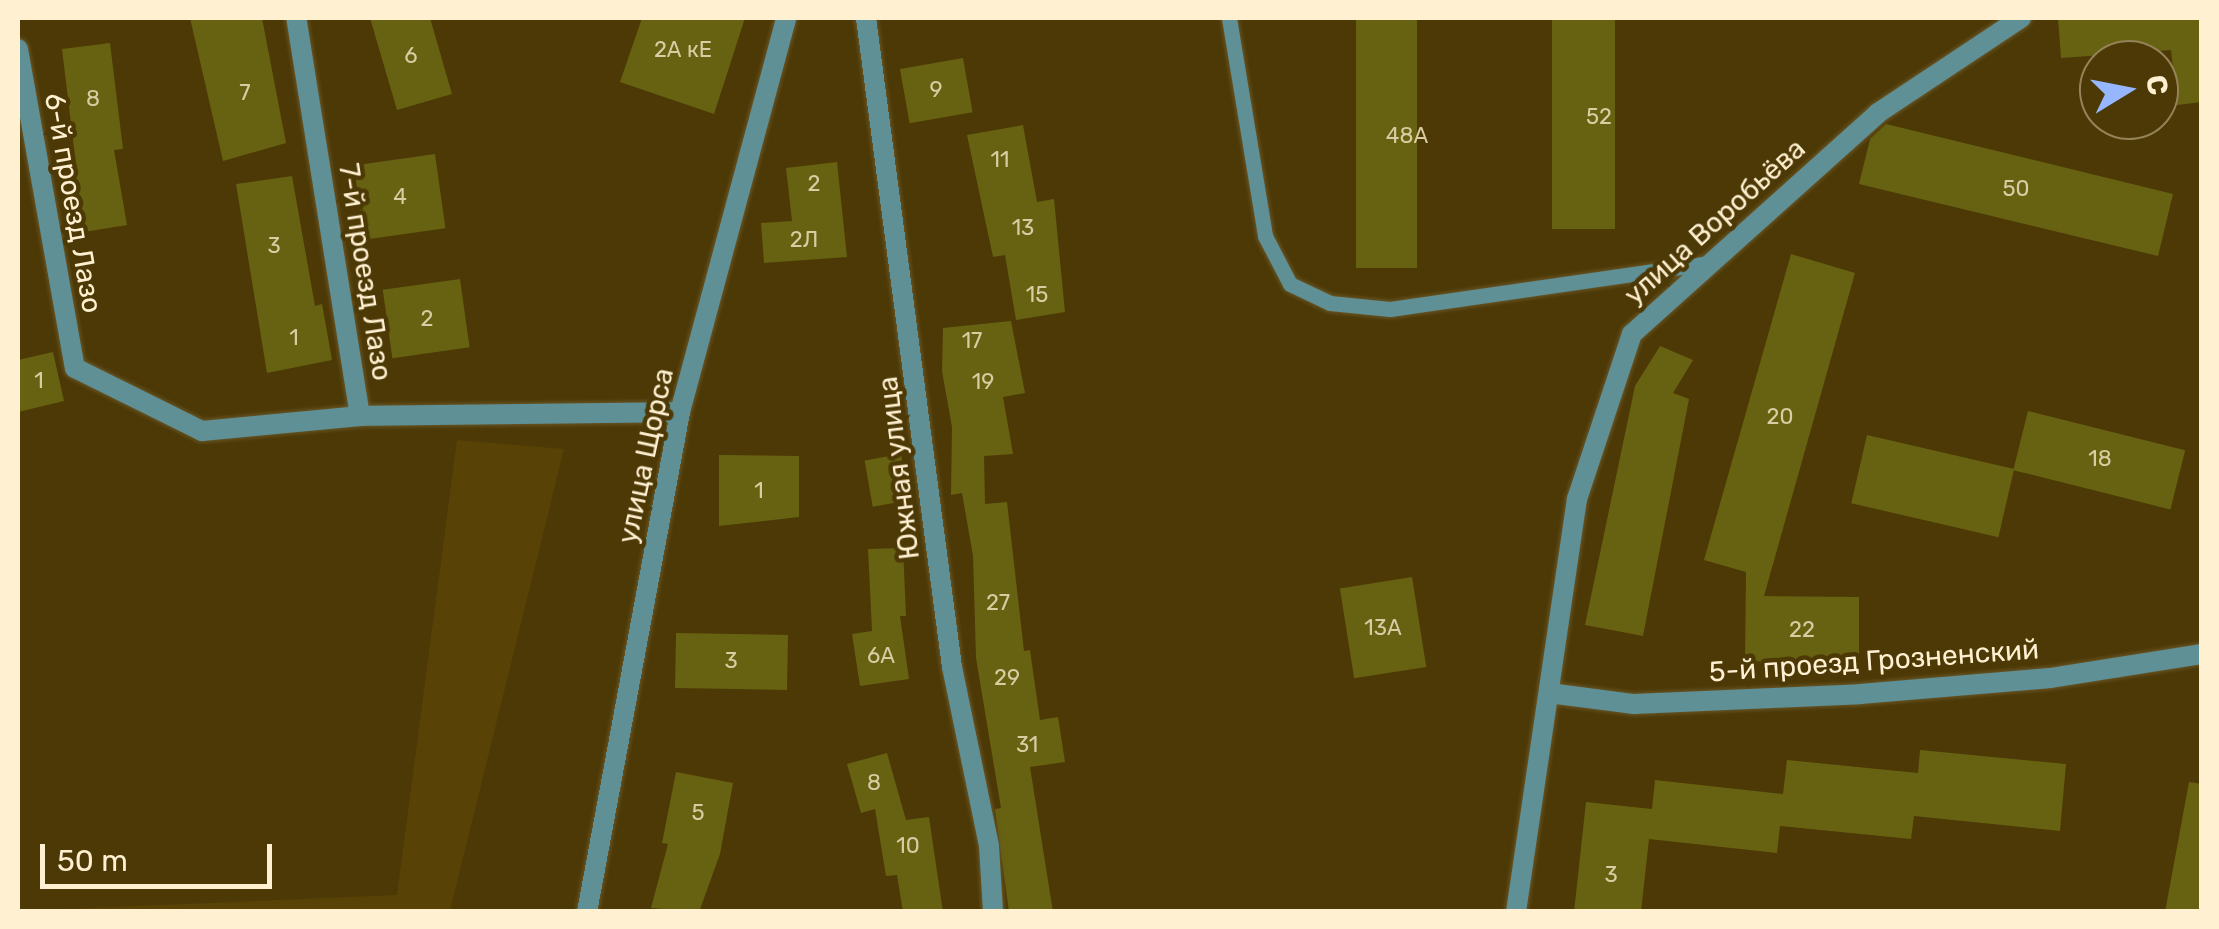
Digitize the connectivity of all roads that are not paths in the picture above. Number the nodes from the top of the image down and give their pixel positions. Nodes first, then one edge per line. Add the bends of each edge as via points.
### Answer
1 (296, 18) edge
2 (786, 18) edge
3 (866, 18) edge
4 (1229, 18) edge
5 (2021, 18) edge
6 (18, 49) edge
7 (1710, 264) junction
8 (75, 368) joint
9 (680, 412) junction
10 (360, 416) junction
11 (2202, 654) edge
12 (1549, 693) junction
13 (587, 912) edge
14 (993, 912) edge
15 (1516, 912) edge

1 - 10 street, 7-й проезд Лазо
2 - 9 street, улица Щорса
3 - 14 street, Южная улица via 952,667 988,846
4 - 7 lane via 1265,236 1290,284 1330,303 1390,309
5 - 7 street, улица Воробьёва via 1878,113
6 - 8 street, 6-й проезд Лазо
7 - 12 street, улица Воробьёва via 1632,334 1577,499
8 - 10 street, 7-й проезд Лазо via 202,432
9 - 10 street
9 - 13 street, улица Щорса
11 - 12 street, 5-й проезд Грозненский via 2050,678 1860,694 1634,704
12 - 15 street, улица Воробьёва

